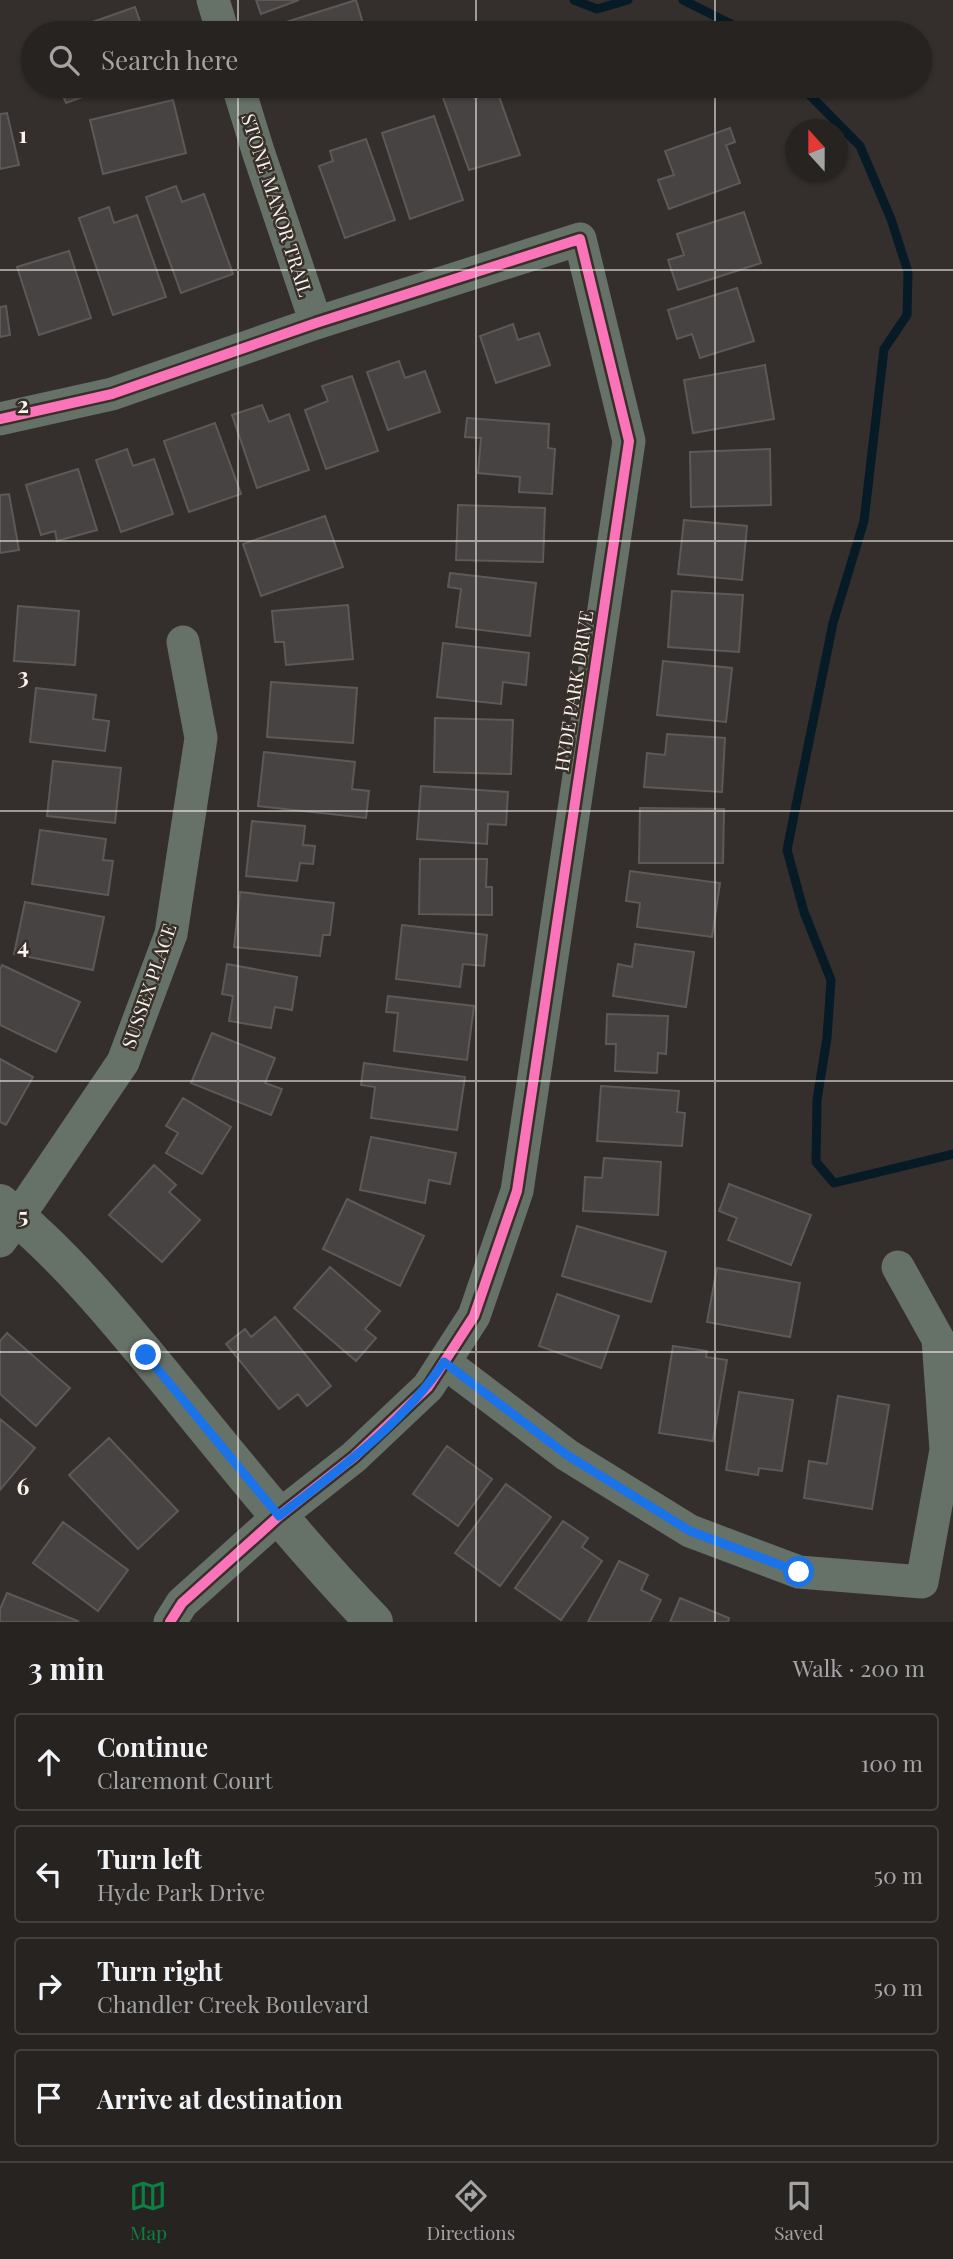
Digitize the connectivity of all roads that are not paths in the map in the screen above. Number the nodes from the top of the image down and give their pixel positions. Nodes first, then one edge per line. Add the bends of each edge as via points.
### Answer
1 (213, 0) edge
2 (219, 21) edge
3 (242, 98) edge
4 (316, 323) junction
5 (0, 419) edge
6 (183, 642) dead end
7 (6, 1220) edge
8 (898, 1267) dead end
9 (444, 1362) junction
10 (279, 1516) junction
11 (170, 1622) edge
12 (374, 1622) edge

1 - 2 street
3 - 4 street, STONE MANOR TRAIL
4 - 5 street, HYDE PARK DRIVE via 112,394
4 - 9 street, HYDE PARK DRIVE via 580,239 629,441 517,1191 474,1316
6 - 7 street, SUSSEX PLACE via 201,738 171,934 123,1062
7 - 10 street via 101,1301
8 - 9 street via 938,1339 946,1450 922,1582 799,1572 690,1531 567,1455
9 - 10 street, HYDE PARK DRIVE via 428,1387 354,1457
10 - 11 street, HYDE PARK DRIVE via 182,1603
10 - 12 street

